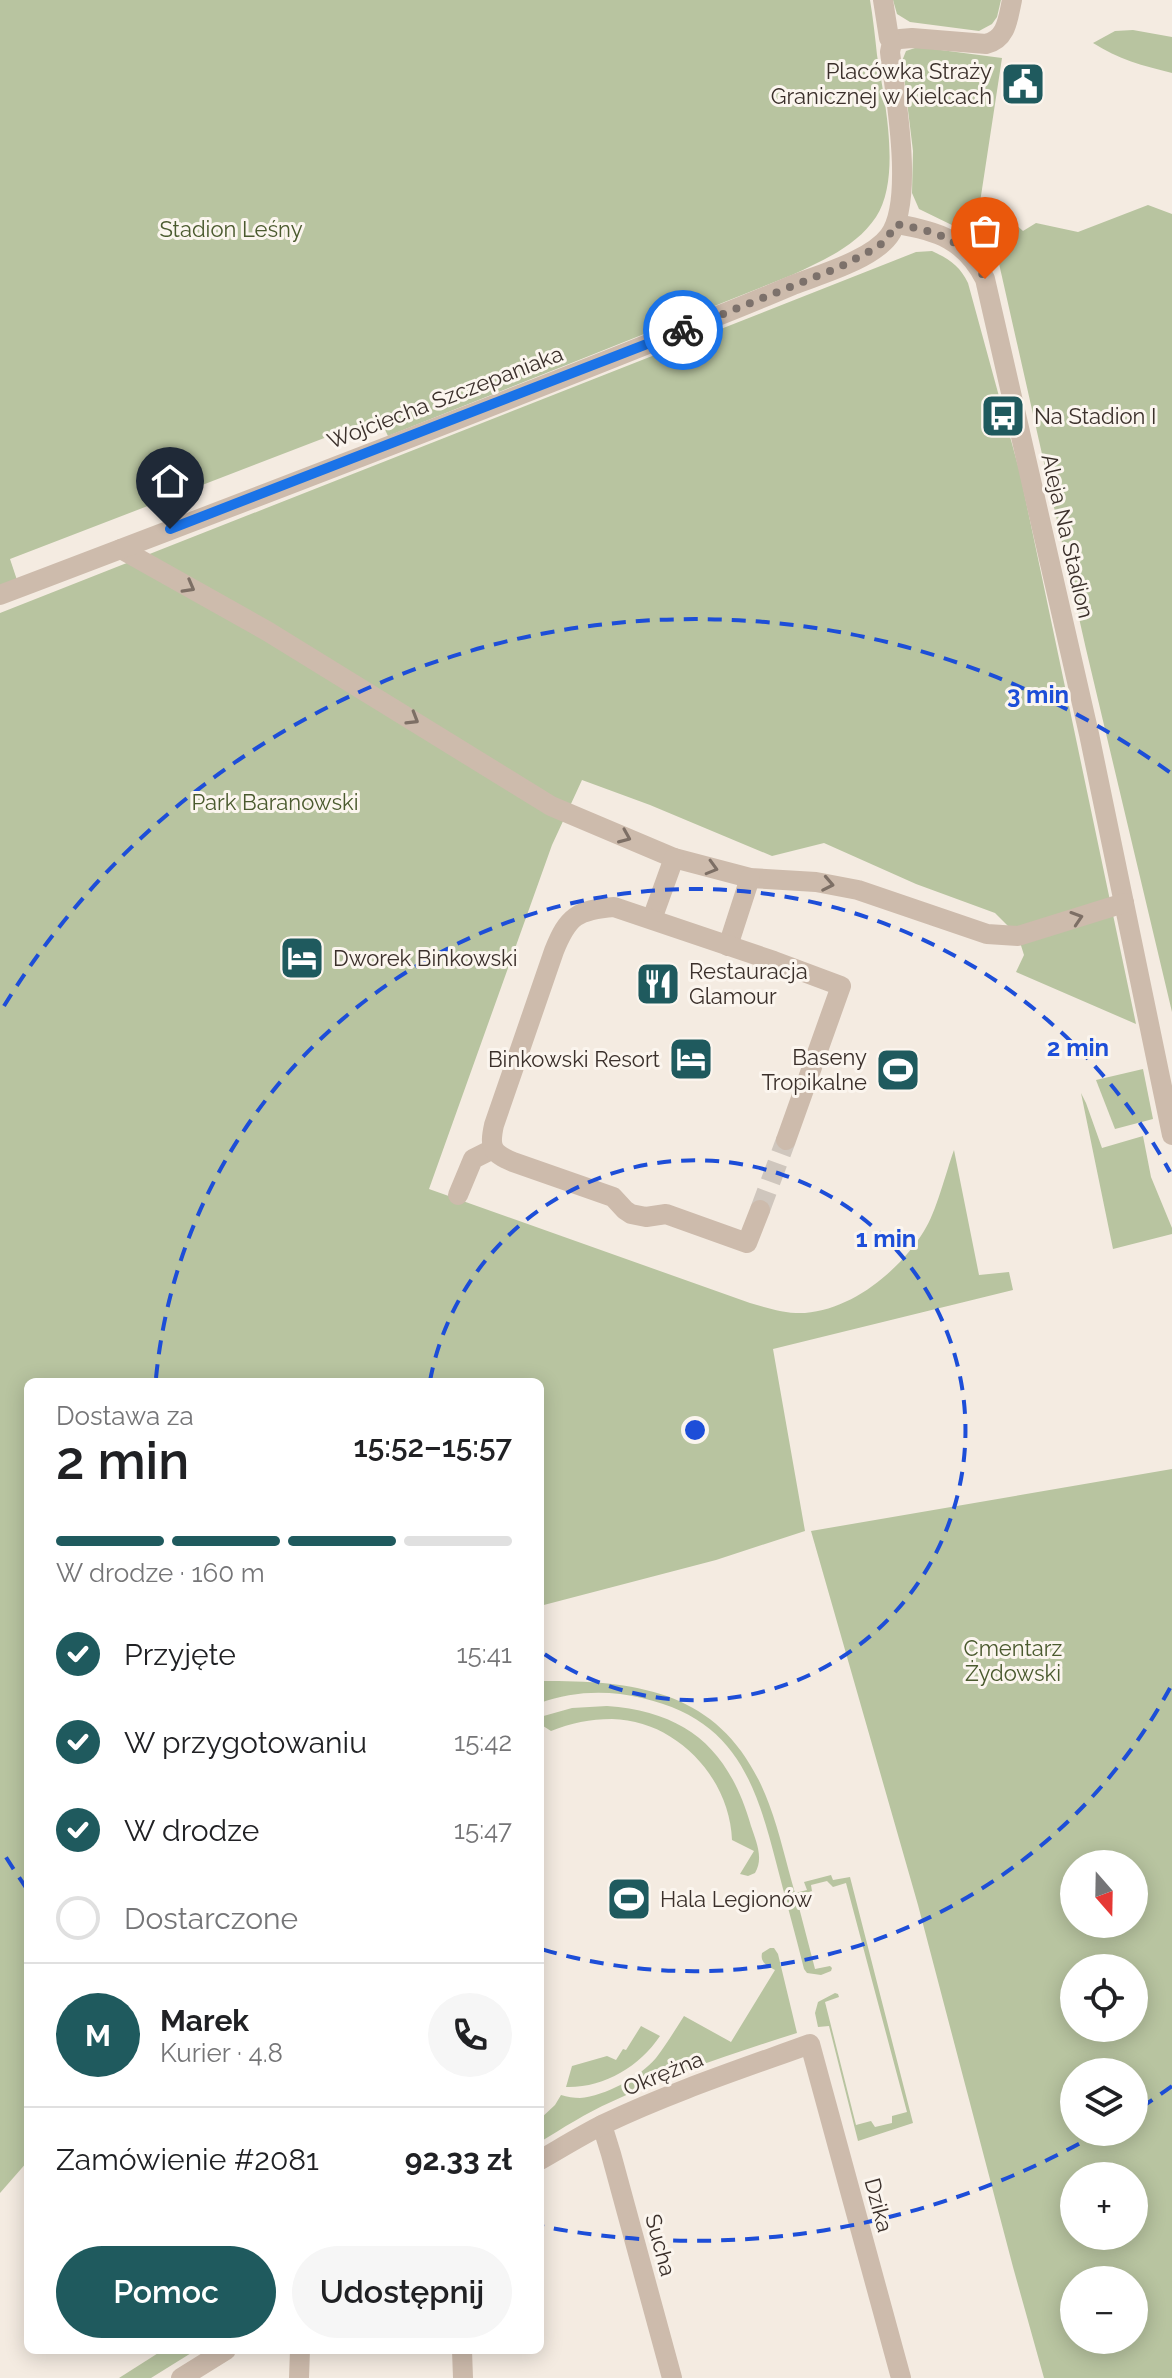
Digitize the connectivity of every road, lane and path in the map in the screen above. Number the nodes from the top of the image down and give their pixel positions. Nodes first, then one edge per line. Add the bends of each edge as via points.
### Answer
1 (883, 0) edge
2 (1012, 0) edge
3 (892, 42) junction
4 (896, 224) junction
5 (121, 549) junction
6 (0, 595) edge
7 (674, 858) junction
8 (750, 878) junction
9 (1124, 903) junction
10 (652, 919) junction
11 (728, 946) junction
12 (1172, 1135) edge
13 (786, 1140) tunnel mouth
14 (493, 1149) junction
15 (458, 1195) dead end
16 (760, 1210) tunnel mouth
17 (810, 2044) joint
18 (602, 2125) junction
19 (544, 2158) edge
20 (220, 2354) edge
21 (300, 2354) edge
22 (462, 2354) edge
23 (181, 2378) edge
24 (299, 2378) edge
25 (463, 2378) edge
26 (672, 2378) edge
27 (901, 2378) edge

1 - 3 street
2 - 3 street via 995,42
3 - 4 street via 901,149
4 - 5 street, Wojciecha Szczepaniaka via 876,248 840,267
4 - 9 street, Aleja Na Stadion via 961,246 985,279
5 - 6 street, Wojciecha Szczepaniaka
5 -> 7 street via 267,631 551,806
7 -> 8 street
7 - 10 street
8 -> 9 street via 858,890 987,934 1018,936
8 - 11 street
9 - 12 street, Aleja Na Stadion
10 - 11 street
10 - 14 street via 614,907 589,909 562,930 494,1125
11 - 13 street via 841,986
14 - 15 street via 473,1159
14 - 16 street via 513,1162 613,1197 631,1214 666,1214 747,1243
17 - 18 street, Okrężna
17 - 27 street, Dzika
18 - 19 street, Okrężna
18 - 26 street, Sucha
20 - 23 street
21 - 24 street
22 - 25 street

